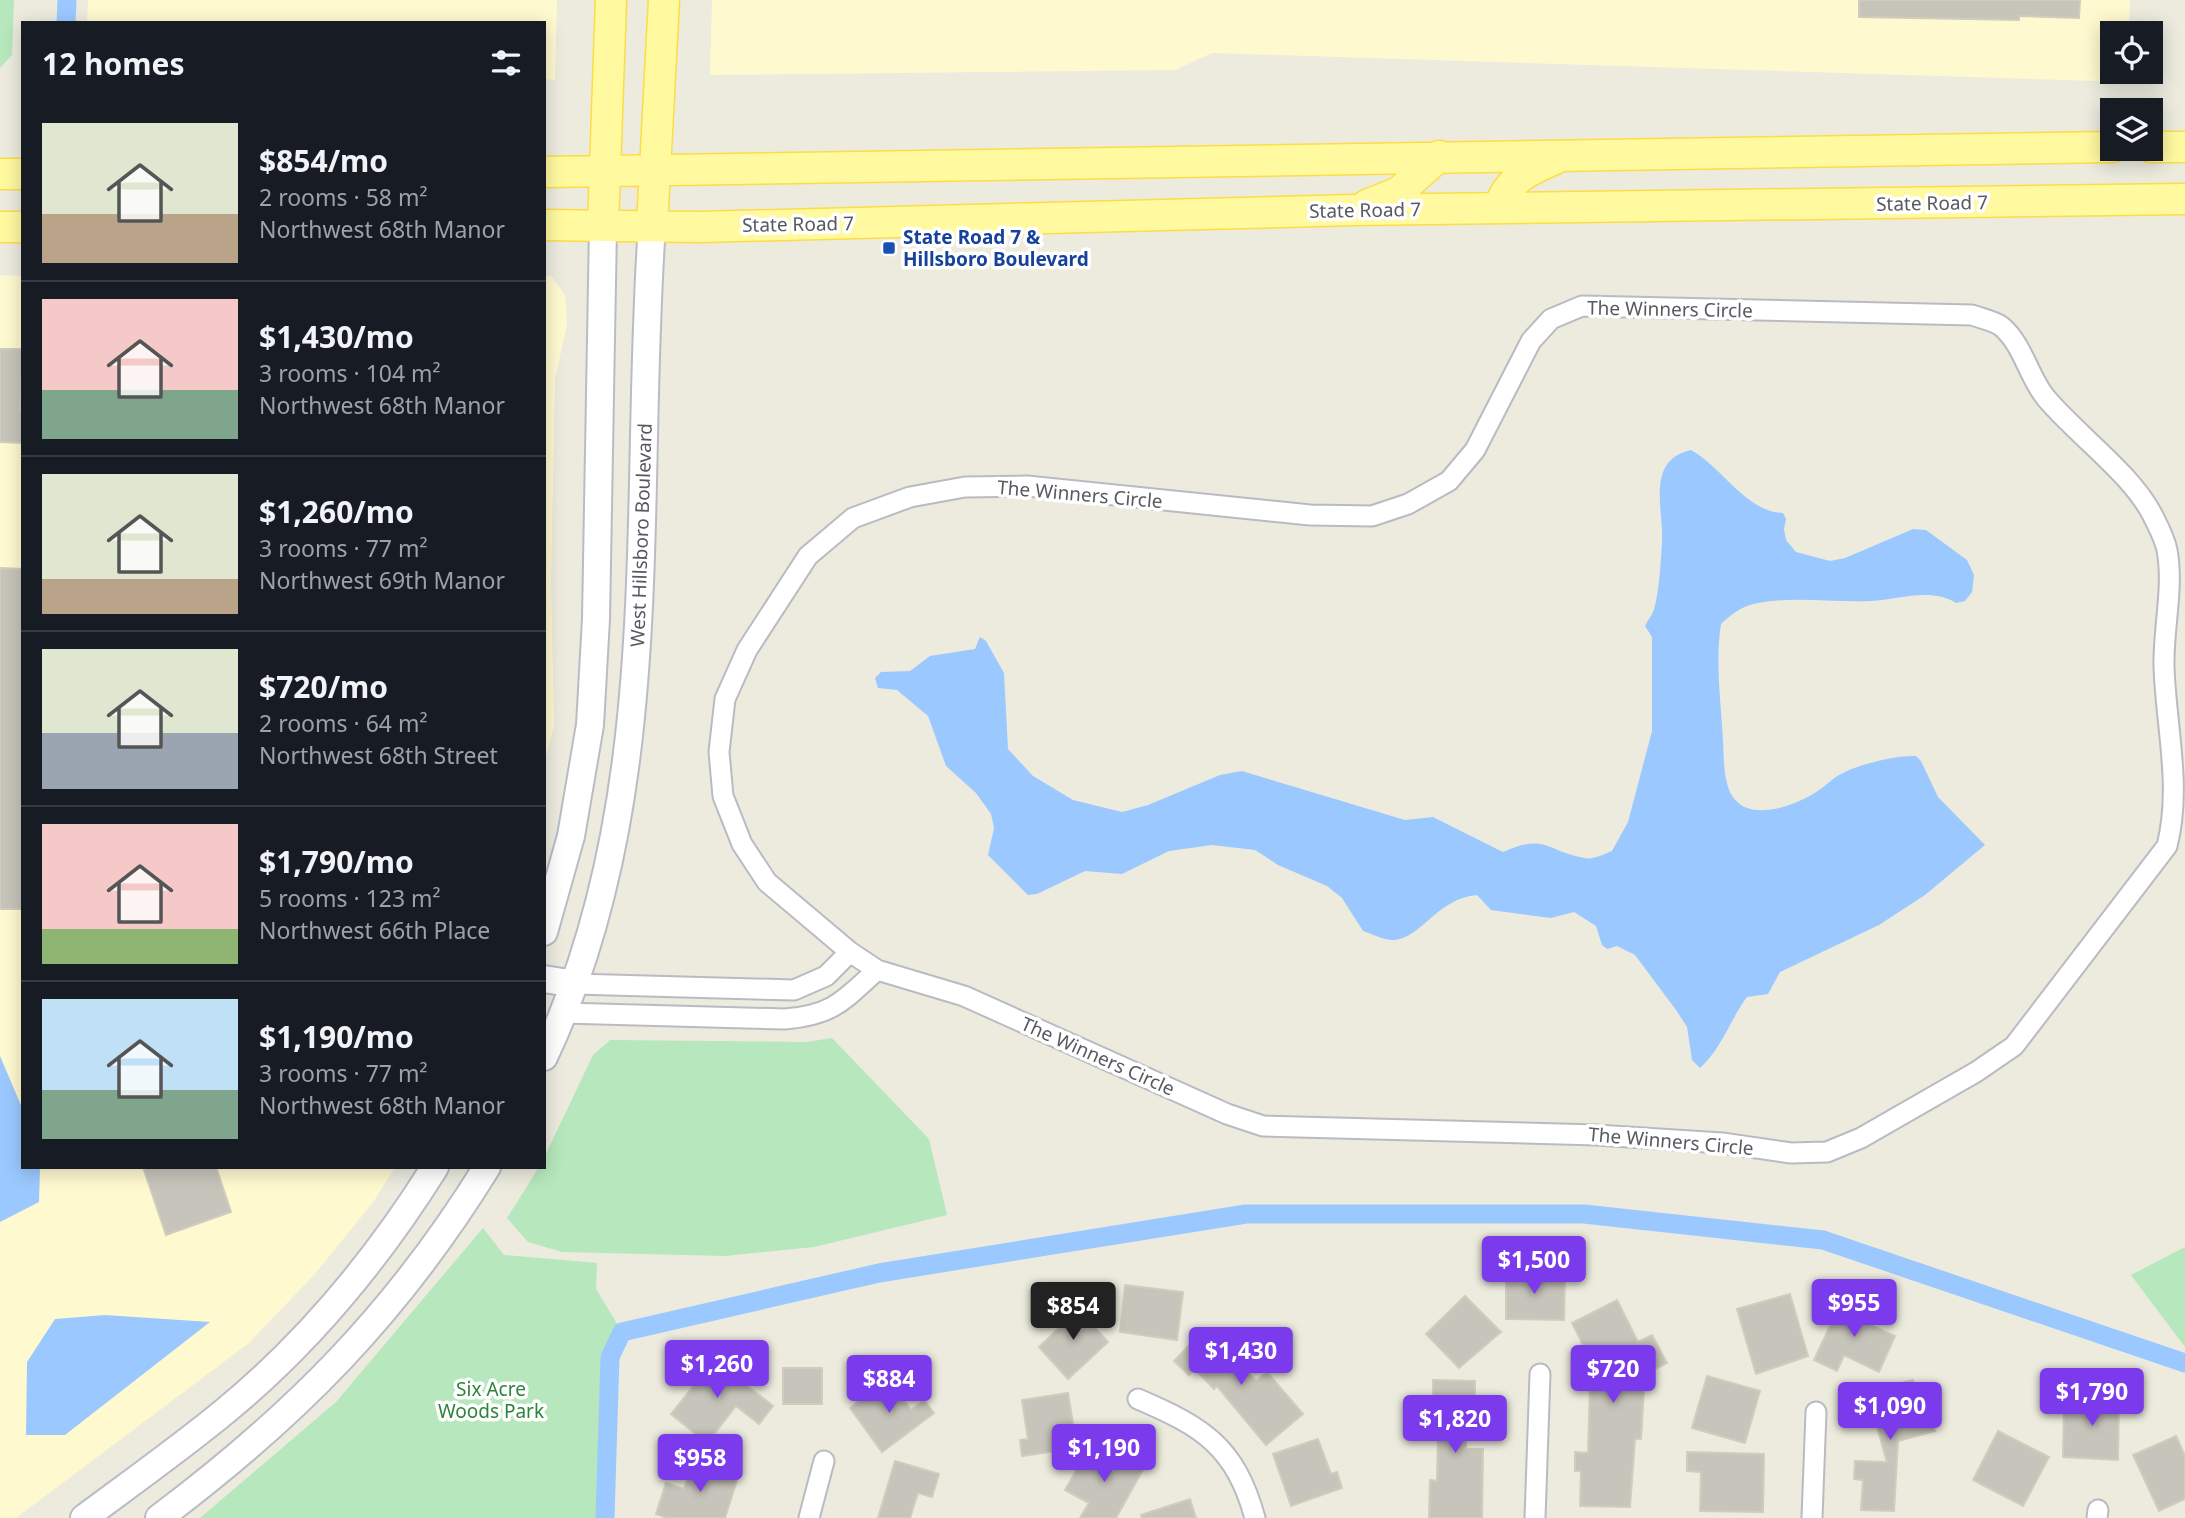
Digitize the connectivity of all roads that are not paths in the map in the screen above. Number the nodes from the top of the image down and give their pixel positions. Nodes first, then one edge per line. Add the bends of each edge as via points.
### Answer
1 (611, 0) edge
2 (663, 0) edge
3 (2100, 147) edge
4 (2163, 147) edge
5 (2185, 147) edge
6 (1565, 154) junction
7 (1439, 156) junction
8 (655, 170) junction
9 (606, 171) junction
10 (546, 172) edge
11 (0, 174) edge
12 (21, 174) edge
13 (2185, 200) edge
14 (1499, 208) junction
15 (1354, 210) junction
16 (546, 225) edge
17 (603, 226) junction
18 (652, 226) junction
19 (0, 227) edge
20 (21, 227) edge
21 (2180, 786) edge
22 (2179, 818) edge
23 (546, 925) edge
24 (850, 952) junction
25 (877, 970) junction
26 (546, 979) edge
27 (575, 984) junction
28 (742, 990) junction
29 (546, 994) edge
30 (563, 1013) junction
31 (742, 1018) junction
32 (546, 1052) edge
33 (434, 1169) edge
34 (486, 1169) edge
35 (1540, 1374) dead end
36 (1138, 1399) dead end
37 (1816, 1412) dead end
38 (824, 1461) dead end
39 (85, 1518) edge
40 (159, 1518) edge
41 (809, 1518) edge
42 (1255, 1518) edge
43 (1535, 1518) edge
44 (1812, 1518) edge

1 - 9 main road
2 - 8 main road, West Hillsboro Boulevard
3 - 6 main road
4 - 5 main road
6 - 7 main road
6 - 14 main road via 1510,183
7 - 8 main road
7 - 15 main road via 1399,192
8 - 9 main road
8 - 18 main road, West Hillsboro Boulevard
9 - 10 main road
9 - 17 main road
11 - 12 main road
13 - 14 main road, State Road 7
14 - 15 main road, State Road 7
15 - 18 main road, State Road 7
16 - 17 main road, State Road 7
17 - 18 main road, State Road 7
17 - 23 street via 591,712 571,836
18 - 27 street, West Hillsboro Boulevard via 633,712 619,814
19 - 20 main road
21 - 22 street, The Winners Circle
21 - 24 street, The Winners Circle via 2164,667 2170,582 2167,548 2151,513 2127,480 2043,395 2001,326 1972,315 1582,306 1551,319 1531,341 1475,450 1448,481 1408,504 1372,516 1310,515 1027,486 965,486 910,496 853,519 808,556 747,650 725,699 719,752 723,796 742,844 767,882
22 - 25 street, The Winners Circle via 2151,869 2014,1046 1873,1131 1827,1152 1791,1153 1722,1143 1597,1135 1263,1126 964,996
24 - 25 street, The Winners Circle
24 - 28 street via 825,976 794,990
25 - 31 street via 837,1007 808,1017
26 - 27 street
27 - 28 street
27 - 30 street, West Hillsboro Boulevard
28 - 31 street
29 - 30 street
30 - 31 street
30 - 32 street, West Hillsboro Boulevard
33 - 39 street via 372,1258 279,1362 217,1418
34 - 40 street via 407,1284 351,1351 272,1429
35 - 43 street
36 - 42 street via 1187,1420 1212,1439 1232,1463
37 - 44 street
38 - 41 street

